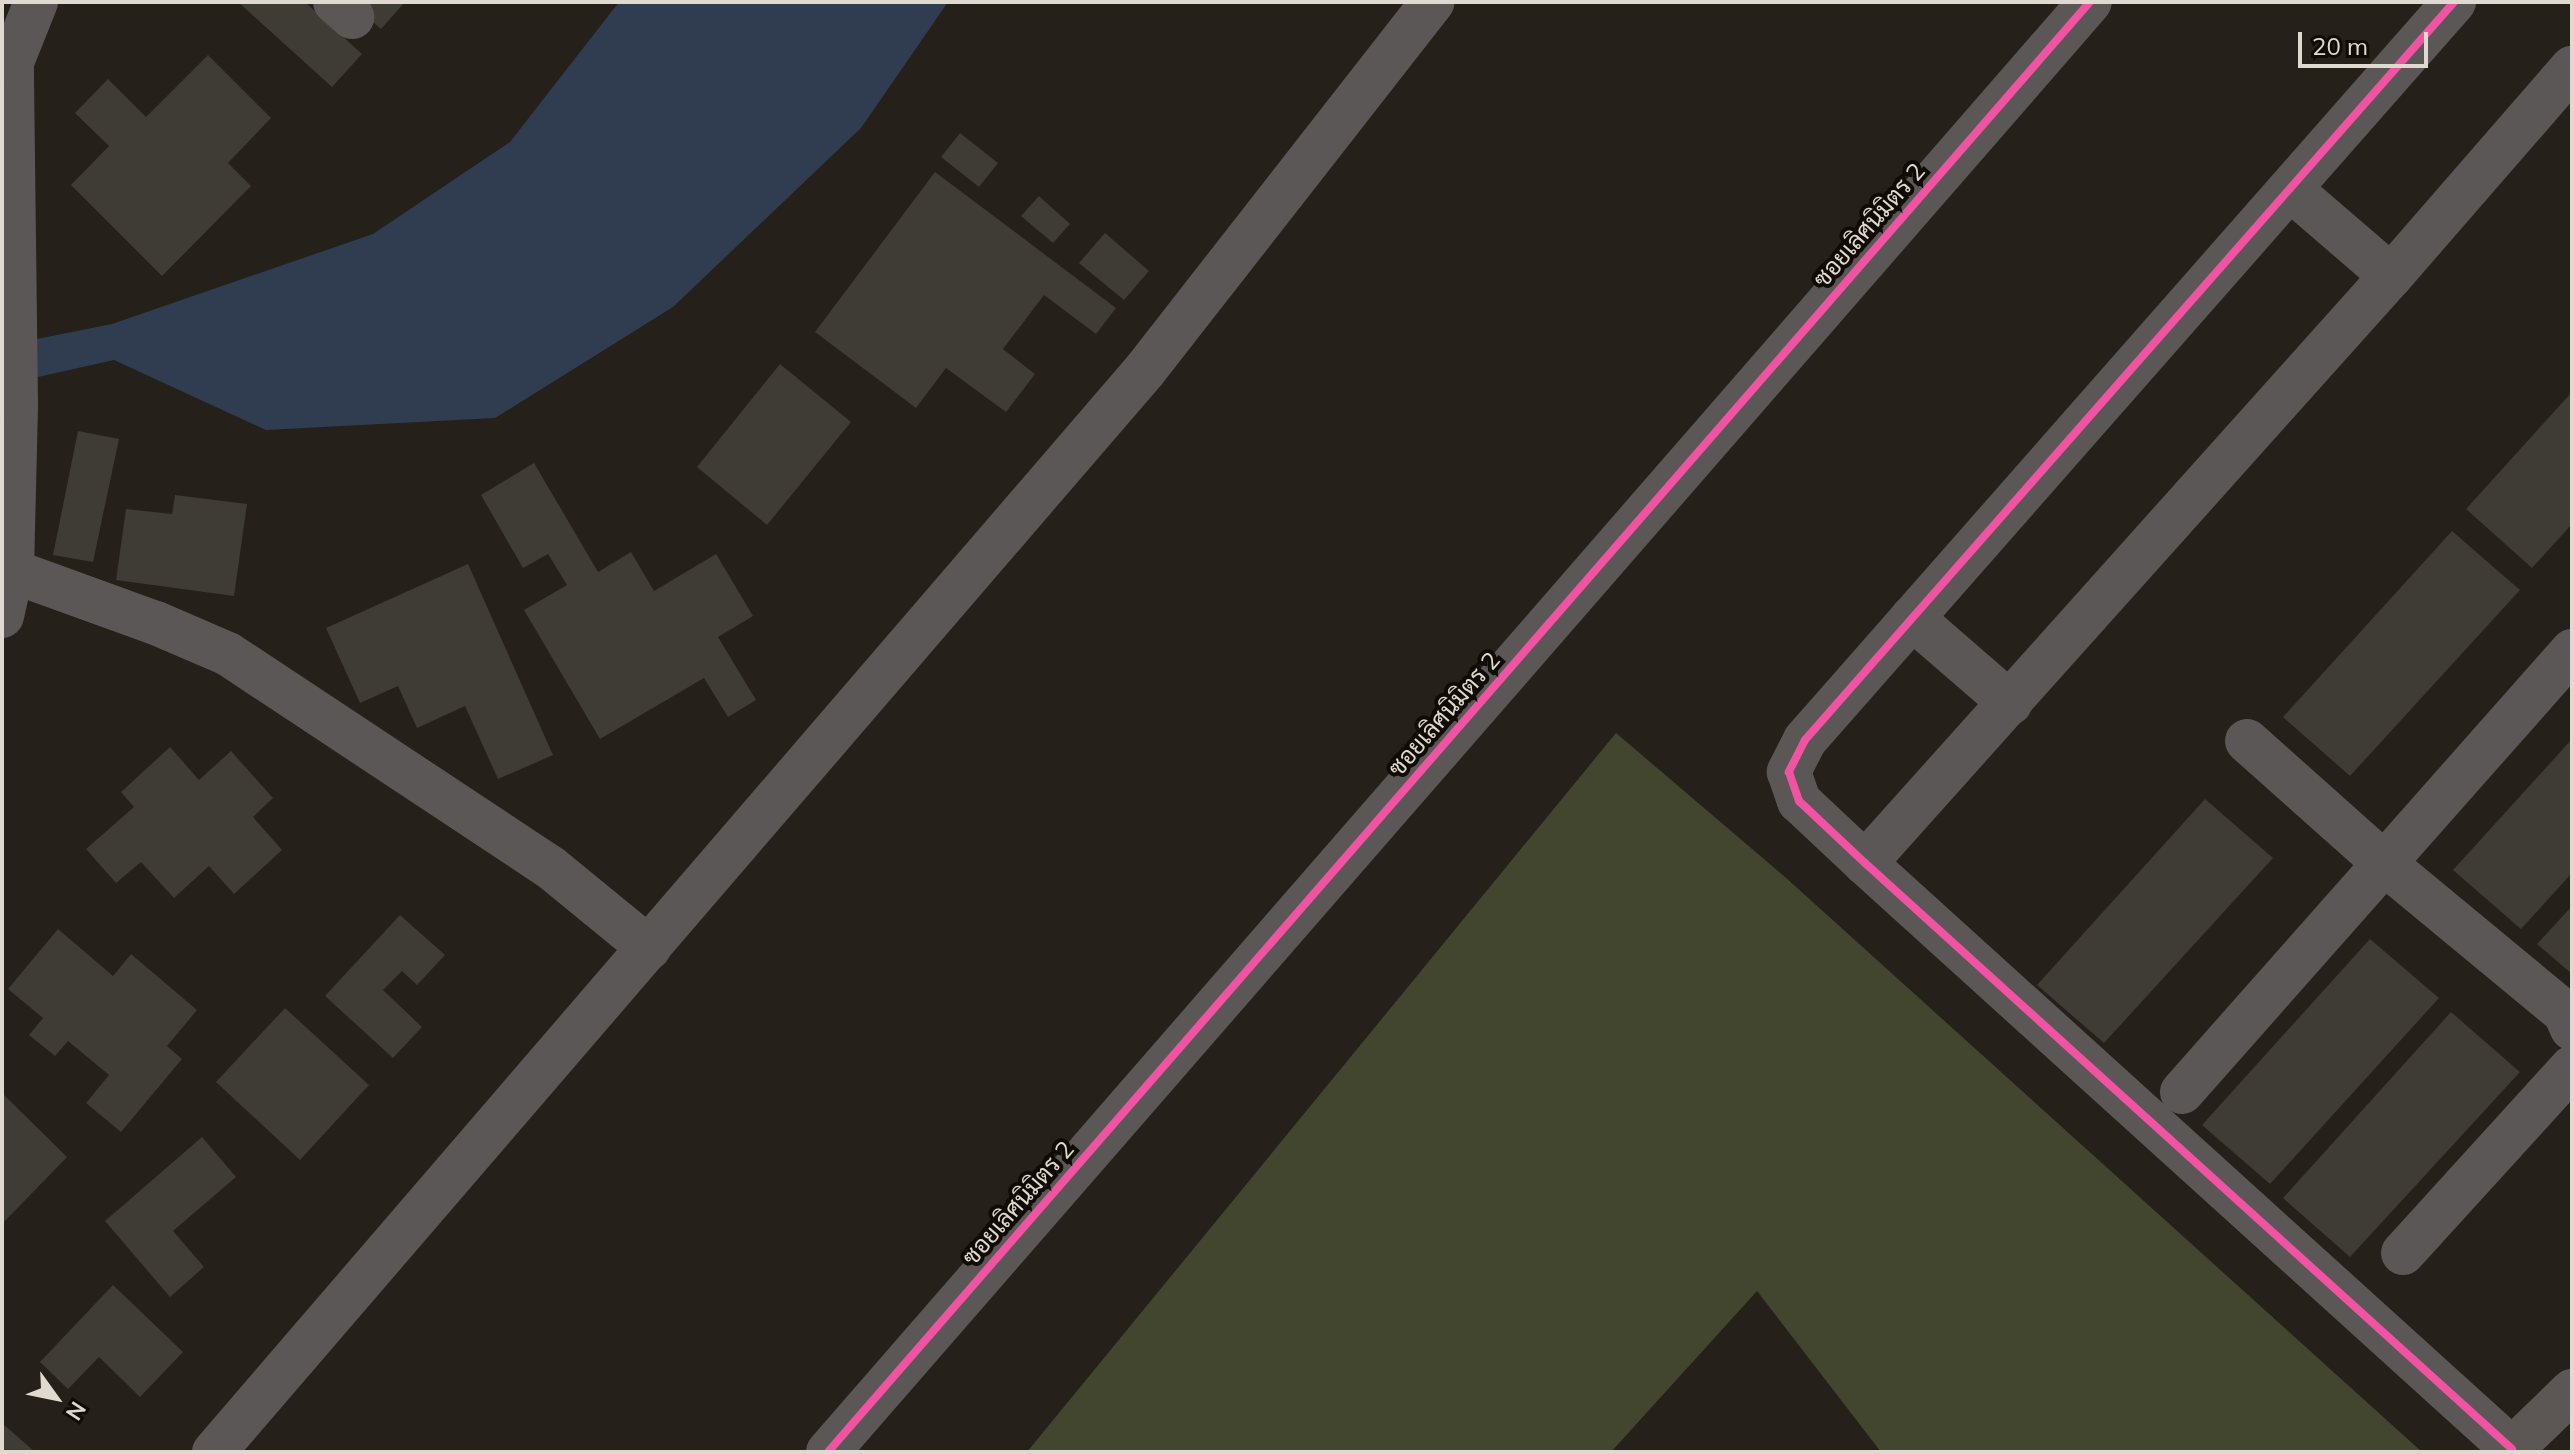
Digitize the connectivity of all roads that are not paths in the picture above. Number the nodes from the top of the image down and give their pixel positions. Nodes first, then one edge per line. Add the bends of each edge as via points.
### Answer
1 (36, 2) edge
2 (1432, 2) edge
3 (2090, 2) edge
4 (2454, 2) edge
5 (7, 59) edge
6 (2572, 68) edge
7 (2290, 189) junction
8 (2391, 276) junction
9 (12, 571) junction
10 (2, 616) edge
11 (1912, 618) junction
12 (2572, 651) edge
13 (2010, 703) junction
14 (2247, 741) dead end
15 (1865, 863) junction
16 (2385, 864) junction
17 (649, 948) junction
18 (2570, 1019) edge
19 (2572, 1067) edge
20 (2182, 1092) dead end
21 (2403, 1253) dead end
22 (2572, 1391) edge
23 (2511, 1450) edge
24 (214, 1452) edge
25 (828, 1452) edge

1 - 5 street
2 - 17 street via 1145,370
3 - 25 street, ซอยเลิศนิมิตร 2
4 - 7 street
5 - 9 street via 15,294
6 - 8 street
7 - 8 street
7 - 11 street
8 - 13 street
9 - 10 street
9 - 17 street via 228,654 550,867
11 - 13 street
11 - 15 street via 1805,740 1789,772 1799,801
12 - 16 street
13 - 15 street
14 - 16 street
15 - 23 street
16 - 18 street
16 - 20 street
17 - 24 street
19 - 21 street
22 - 23 main road

